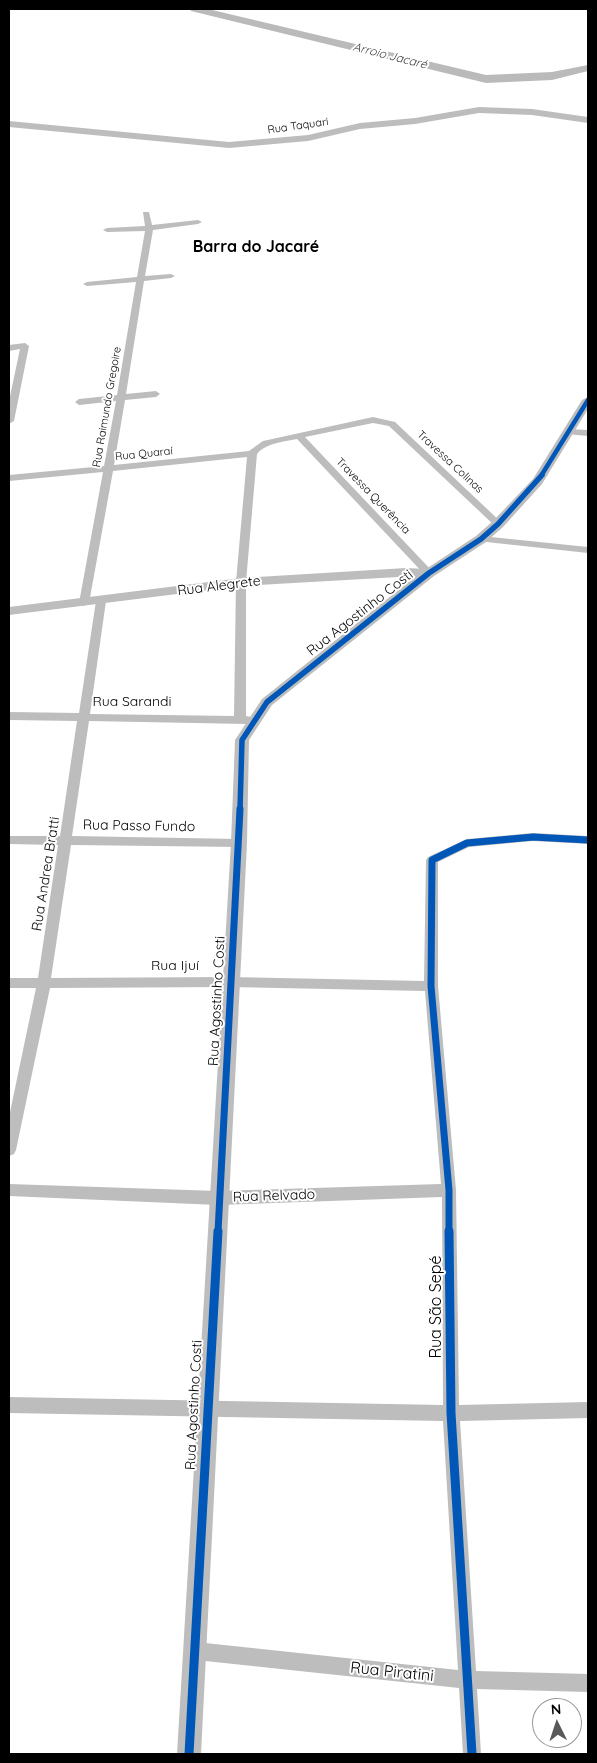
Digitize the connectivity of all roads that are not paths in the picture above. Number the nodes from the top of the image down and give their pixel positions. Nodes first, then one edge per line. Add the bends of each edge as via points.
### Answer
1 (588, 120) edge
2 (9, 124) edge
3 (146, 214) dead end
4 (198, 222) dead end
5 (149, 228) junction
6 (107, 230) dead end
7 (171, 276) dead end
8 (139, 279) junction
9 (87, 284) dead end
10 (9, 348) edge
11 (156, 394) dead end
12 (121, 398) junction
13 (588, 400) edge
14 (80, 402) dead end
15 (10, 409) edge
16 (9, 421) edge
17 (569, 432) junction
18 (588, 433) edge
19 (299, 436) junction
20 (252, 454) junction
21 (106, 469) junction
22 (9, 478) edge
23 (498, 524) junction
24 (481, 539) junction
25 (588, 550) edge
26 (429, 573) junction
27 (241, 582) junction
28 (101, 601) junction
29 (84, 603) junction
30 (9, 611) edge
31 (9, 716) edge
32 (84, 717) junction
33 (247, 720) junction
34 (9, 840) edge
35 (67, 840) junction
36 (588, 840) edge
37 (239, 843) junction
38 (230, 982) junction
39 (9, 983) edge
40 (44, 983) junction
41 (431, 986) junction
42 (9, 1150) edge
43 (9, 1190) edge
44 (449, 1190) junction
45 (218, 1198) junction
46 (9, 1405) edge
47 (206, 1409) junction
48 (588, 1410) edge
49 (451, 1413) junction
50 (196, 1651) junction
51 (467, 1680) junction
52 (588, 1683) edge
53 (189, 1754) edge
54 (472, 1754) edge

1 - 2 street, Rua Taquari via 479,110 360,126 308,138 229,145
3 - 5 street, Rua Raimundo Gregoire
4 - 5 street
5 - 6 street
5 - 8 street, Rua Raimundo Gregoire
7 - 8 street
8 - 9 street
8 - 12 street, Rua Raimundo Gregoire
10 - 15 street via 25,346
11 - 12 street
12 - 14 street
12 - 21 street, Rua Raimundo Gregoire
13 - 17 street, Rua Agostinho Costi
15 - 16 street
17 - 18 street
17 - 23 street, Rua Agostinho Costi via 538,481
19 - 20 street via 266,443
19 - 23 street, Travessa Colinas via 373,420 392,424
19 - 26 street, Travessa Querência
20 - 21 street, Rua Quaraí
20 - 27 street
21 - 22 street, Rua Quaraí
21 - 29 street, Rua Raimundo Gregoire
23 - 24 street, Rua Agostinho Costi
24 - 25 street
24 - 26 street, Rua Agostinho Costi
26 - 27 street, Rua Alegrete
26 - 33 street, Rua Agostinho Costi
27 - 28 street, Rua Alegrete
27 - 33 street
28 - 29 street, Rua Alegrete
28 - 32 street, Rua Andrea Bratti
29 - 30 street, Rua Alegrete
31 - 32 street, Rua Sarandi
32 - 33 street, Rua Sarandi
32 - 35 street, Rua Andrea Bratti
33 - 37 street, Rua Agostinho Costi via 242,740
34 - 35 street, Rua Passo Fundo
35 - 37 street, Rua Passo Fundo
35 - 40 street, Rua Andrea Bratti
36 - 41 street, Rua São Sepé via 533,837 467,843 432,860
37 - 38 street, Rua Agostinho Costi
38 - 40 street, Rua Ijuí
38 - 41 street, Rua Ijuí
38 - 45 street, Rua Agostinho Costi
39 - 40 street, Rua Ijuí
40 - 42 street, Rua Andrea Bratti
41 - 44 street, Rua São Sepé
43 - 45 street, Rua Relvado
44 - 45 street, Rua Relvado
44 - 49 street, Rua São Sepé
45 - 47 street, Rua Agostinho Costi
46 - 47 street
47 - 49 street
47 - 50 street, Rua Agostinho Costi
48 - 49 street
49 - 51 street, Rua São Sepé
50 - 51 street, Rua Piratini
50 - 53 street, Rua Agostinho Costi
51 - 52 street, Rua Piratini
51 - 54 street, Rua São Sepé

